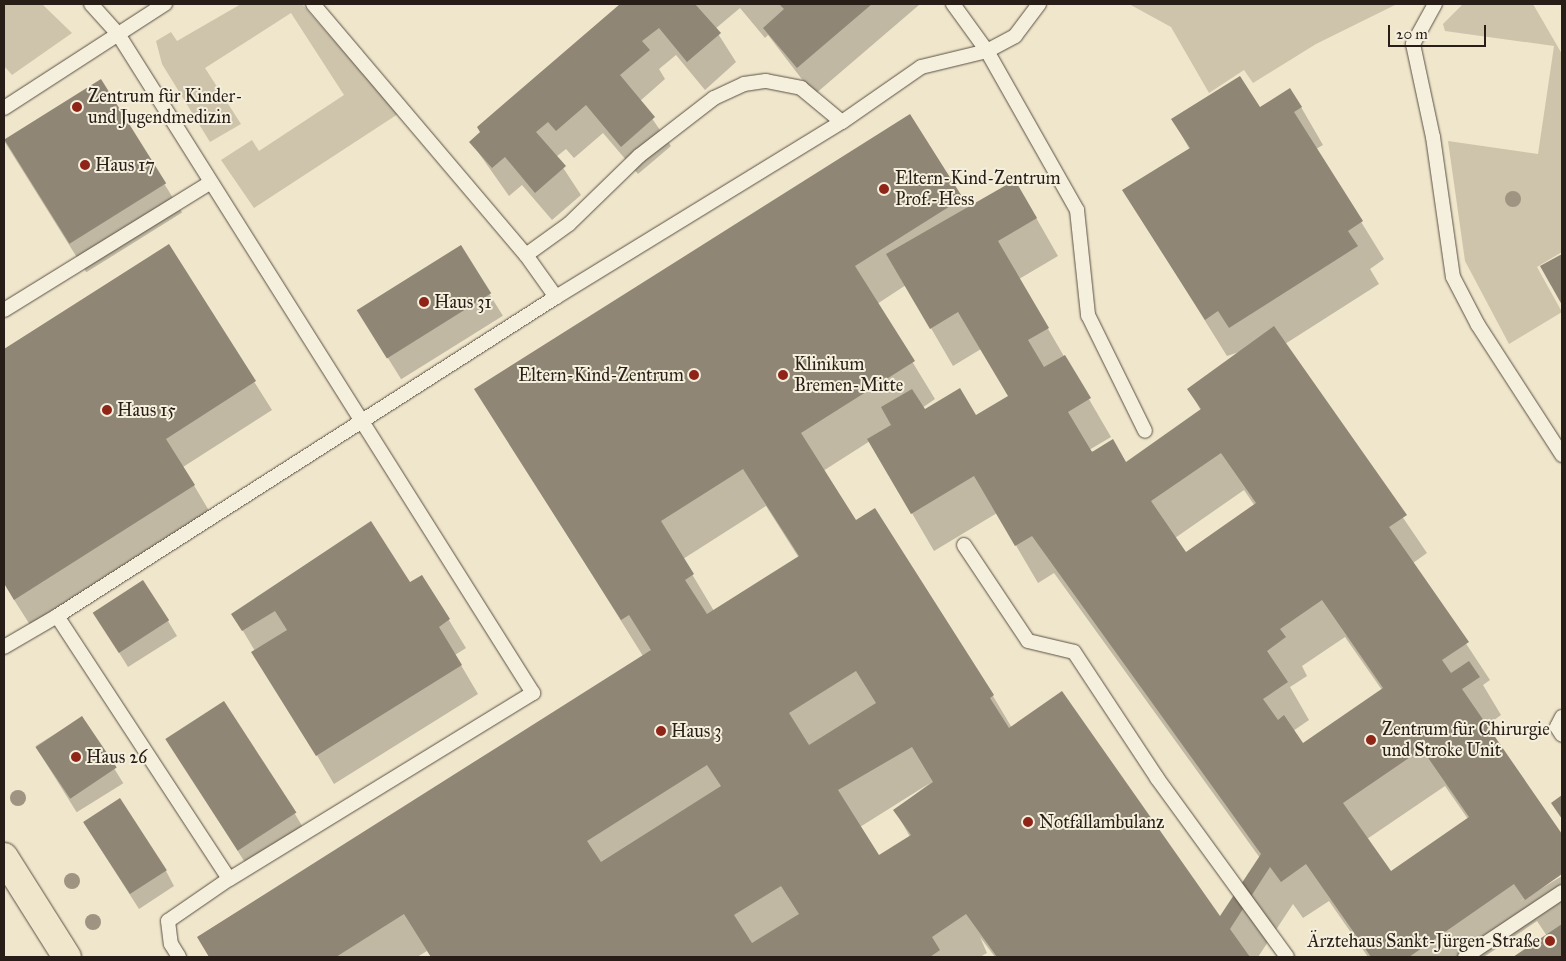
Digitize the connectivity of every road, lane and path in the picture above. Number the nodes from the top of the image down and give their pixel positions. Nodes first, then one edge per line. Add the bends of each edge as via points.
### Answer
1 (92, 4) edge
2 (165, 4) edge
3 (313, 4) edge
4 (953, 4) edge
5 (1039, 4) edge
6 (1435, 4) edge
7 (118, 34) junction
8 (987, 52) junction
9 (4, 108) edge
10 (842, 122) junction
11 (211, 182) junction
12 (526, 255) junction
13 (556, 297) junction
14 (4, 310) edge
15 (362, 423) junction
16 (1145, 431) dead end
17 (1562, 455) edge
18 (964, 546) dead end
19 (57, 616) junction
20 (4, 646) edge
21 (1562, 718) edge
22 (1562, 735) edge
23 (4, 857) edge
24 (229, 879) junction
25 (1562, 892) edge
26 (67, 957) edge
27 (179, 957) edge
28 (1288, 957) edge
29 (1464, 957) edge

1 - 7 lane
2 - 7 lane
3 - 12 lane
4 - 8 lane
5 - 8 lane via 1015,36
6 - 17 lane via 1413,44 1433,137 1453,277 1478,325
7 - 9 lane
7 - 11 lane
8 - 10 lane via 921,67
8 - 16 lane via 1077,210 1088,315
10 - 12 lane via 801,88 766,82 744,84 714,98 639,156 568,224
10 - 13 lane
11 - 14 lane
11 - 15 lane
12 - 13 lane
13 - 15 lane
15 - 19 lane
15 - 24 lane via 533,693
18 - 28 lane via 1028,641 1074,652 1157,778
19 - 20 lane
19 - 24 lane
21 - 22 lane via 1557,727
23 - 26 main road
24 - 27 lane via 168,921 171,944
25 - 29 lane

